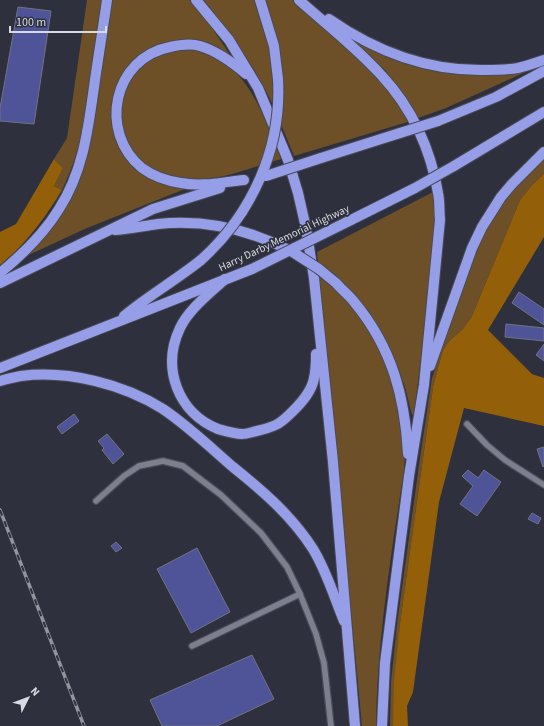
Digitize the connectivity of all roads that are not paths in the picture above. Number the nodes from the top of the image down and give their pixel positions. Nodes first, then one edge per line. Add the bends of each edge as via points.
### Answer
1 (107, 0) edge
2 (196, 0) edge
3 (260, 0) edge
4 (300, 0) edge
5 (544, 60) edge
6 (544, 71) edge
7 (258, 88) junction
8 (544, 112) edge
9 (544, 152) edge
10 (244, 180) junction
11 (107, 231) junction
12 (0, 273) edge
13 (225, 279) junction
14 (0, 283) edge
15 (116, 322) junction
16 (318, 330) junction
17 (0, 368) edge
18 (0, 381) edge
19 (424, 385) junction
20 (467, 424) dead end
21 (409, 476) junction
22 (544, 485) edge
23 (96, 500) dead end
24 (300, 594) junction
25 (348, 630) junction
26 (192, 646) dead end
27 (331, 726) edge
28 (355, 726) edge
29 (382, 726) edge

1 - 12 highway via 88,131 76,176 48,226
2 - 7 highway via 230,40
3 - 15 highway, bridge via 274,46 278,79 272,141 257,186 242,214 218,245 175,280 142,300
4 - 5 highway via 368,44 410,60 460,69 497,70 517,68
4 - 19 highway via 384,77 410,113 426,148 438,193 440,220
6 - 10 highway, bridge via 496,97 438,121 266,176
7 - 10 highway via 247,74 217,54 199,46 175,45 152,53 130,71 121,88 116,107 117,126 123,145 146,171 171,181 193,185
7 - 16 highway via 288,160 298,193 314,278
8 - 13 highway, Harry Darby Memorial Highway, bridge via 415,188 252,269
9 - 19 highway via 501,197 482,227 472,248
10 - 11 highway via 153,209
11 - 14 highway
11 - 21 highway, bridge via 158,224 206,224 259,236 291,251 318,269 355,303 382,343 403,402
13 - 15 highway, Harry Darby Memorial Highway
13 - 16 highway via 186,318 176,337 172,357 174,378 181,398 198,418 211,426 241,434 266,429 281,422 301,403 314,379
15 - 17 highway, Harry Darby Memorial Highway
16 - 25 highway
18 - 25 highway via 21,376 40,376 97,382 142,398 182,422 268,496 293,523 320,562
19 - 21 highway
20 - 22 street via 505,460
21 - 29 highway via 385,663
23 - 24 street via 139,466 163,461 183,466 221,495 261,533 287,567
24 - 26 street
24 - 27 street via 324,663
25 - 28 highway

